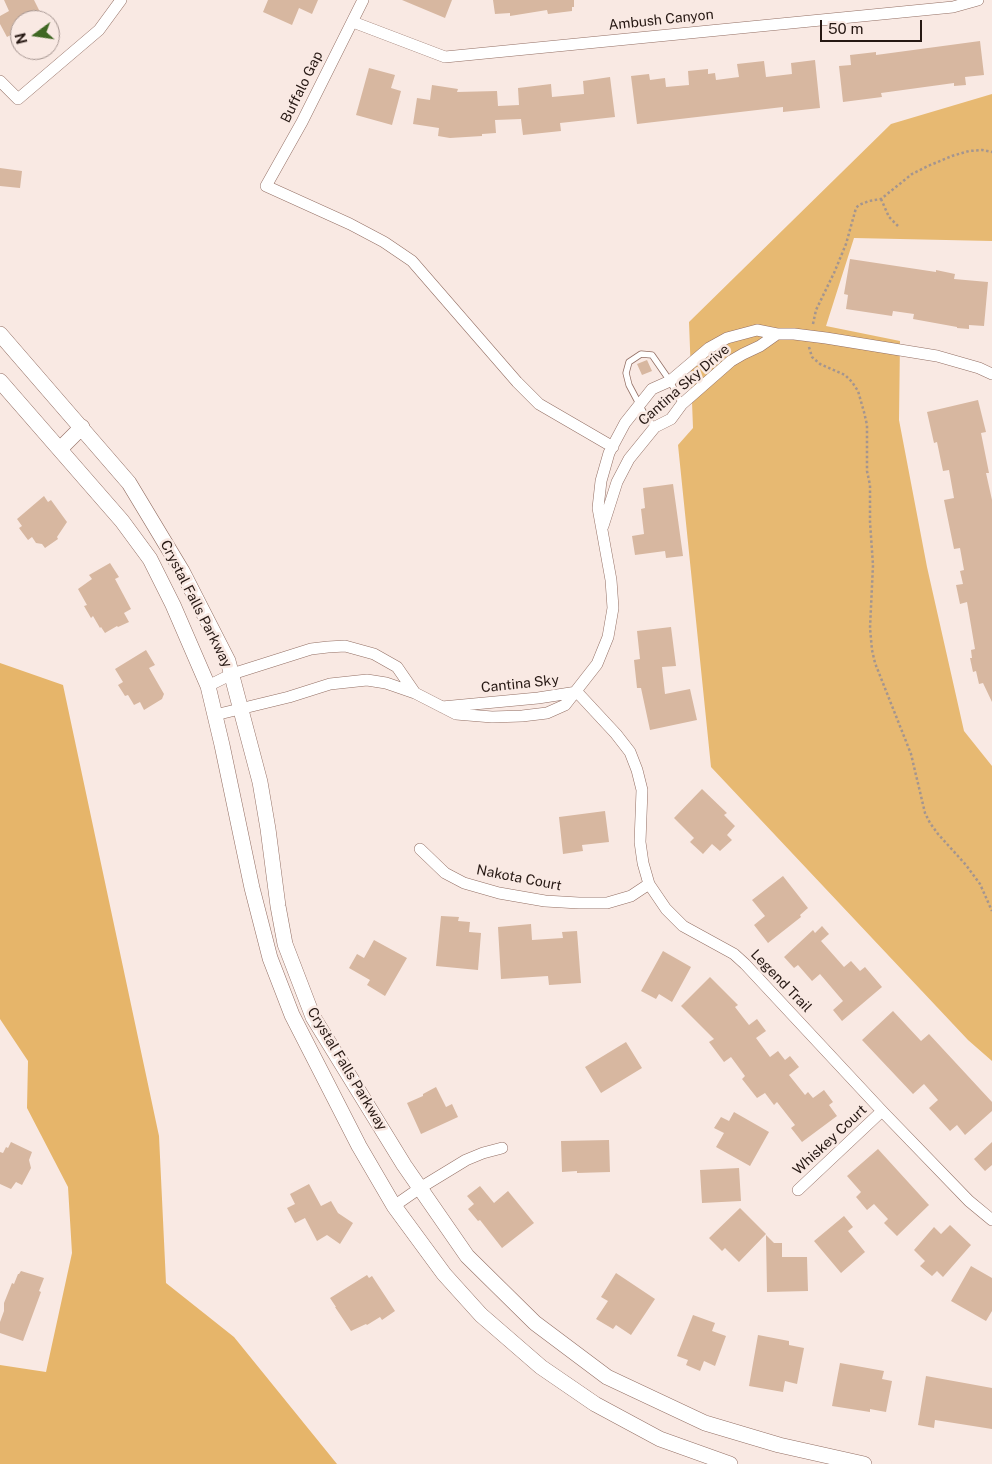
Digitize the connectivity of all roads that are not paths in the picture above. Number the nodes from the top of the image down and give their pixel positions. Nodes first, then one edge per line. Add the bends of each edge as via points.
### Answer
1 (121, 0) edge
2 (363, 0) edge
3 (978, 0) edge
4 (353, 22) junction
5 (0, 81) edge
6 (0, 334) edge
7 (777, 334) junction
8 (992, 374) edge
9 (0, 381) edge
10 (670, 381) junction
11 (640, 404) junction
12 (682, 404) junction
13 (82, 427) junction
14 (655, 427) junction
15 (612, 446) junction
16 (60, 449) junction
17 (603, 527) junction
18 (232, 674) junction
19 (208, 686) junction
20 (576, 692) junction
21 (415, 693) junction
22 (440, 707) junction
23 (240, 709) junction
24 (215, 715) junction
25 (420, 849) dead end
26 (649, 884) junction
27 (882, 1111) junction
28 (502, 1148) dead end
29 (420, 1188) junction
30 (798, 1190) dead end
31 (394, 1206) junction
32 (992, 1220) edge
33 (730, 1464) edge
34 (864, 1464) edge

1 - 5 street via 99,30 18,99
2 - 4 street, Buffalo Gap
3 - 4 street, Ambush Canyon via 953,7 445,57
4 - 15 street, Buffalo Gap via 266,186 350,224 412,261 539,404
6 - 13 street, Crystal Falls Parkway
7 - 8 street, Cantina Sky Drive via 811,336 937,356
7 - 10 street, Cantina Sky Drive via 757,330 728,338 709,348
7 - 12 street, Cantina Sky Drive via 732,361
9 - 16 street, Crystal Falls Parkway
10 - 11 street, Cantina Sky Drive via 652,389
10 - 11 lane via 652,355 641,354 629,362 626,373 629,386
10 - 12 lane
11 - 14 lane
11 - 15 street, Cantina Sky Drive
12 - 14 street, Cantina Sky Drive via 672,419
13 - 16 street
13 - 18 street, Crystal Falls Parkway via 129,482 182,571
14 - 17 street, Cantina Sky Drive via 629,459 617,482
15 - 17 street, Cantina Sky Drive via 601,482 598,508
16 - 19 street, Crystal Falls Parkway via 150,559
17 - 20 street, Cantina Sky Drive via 613,608 608,637 597,664
18 - 19 street, Cantina Sky
18 - 21 street, Cantina Sky via 311,649 345,646 374,654 397,667
18 - 23 street, Crystal Falls Parkway
19 - 24 street, Crystal Falls Parkway
20 - 22 street, Cantina Sky
20 - 22 street, Cantina Sky via 565,705 547,713 522,716 456,714
20 - 26 street, Legend Trail via 616,734 630,752 637,770 642,790 640,842
21 - 22 street, Cantina Sky
21 - 23 street, Cantina Sky via 386,683 348,681
23 - 24 street, Cantina Sky
23 - 29 street, Crystal Falls Parkway via 260,782 285,944 313,1017
24 - 31 street, Crystal Falls Parkway via 270,958 292,1015 359,1146
25 - 26 street, Nakota Court via 445,873 464,883 546,901 607,903 631,896
26 - 27 street, Legend Trail via 666,909 684,926 734,954 745,964
27 - 30 street, Whiskey Court
27 - 32 street, Legend Trail via 969,1201
28 - 29 street via 466,1160
29 - 31 street
29 - 34 street, Crystal Falls Parkway via 467,1256 535,1323 608,1377 704,1423
31 - 33 street, Crystal Falls Parkway via 444,1274 481,1315 541,1367 595,1404 660,1439

